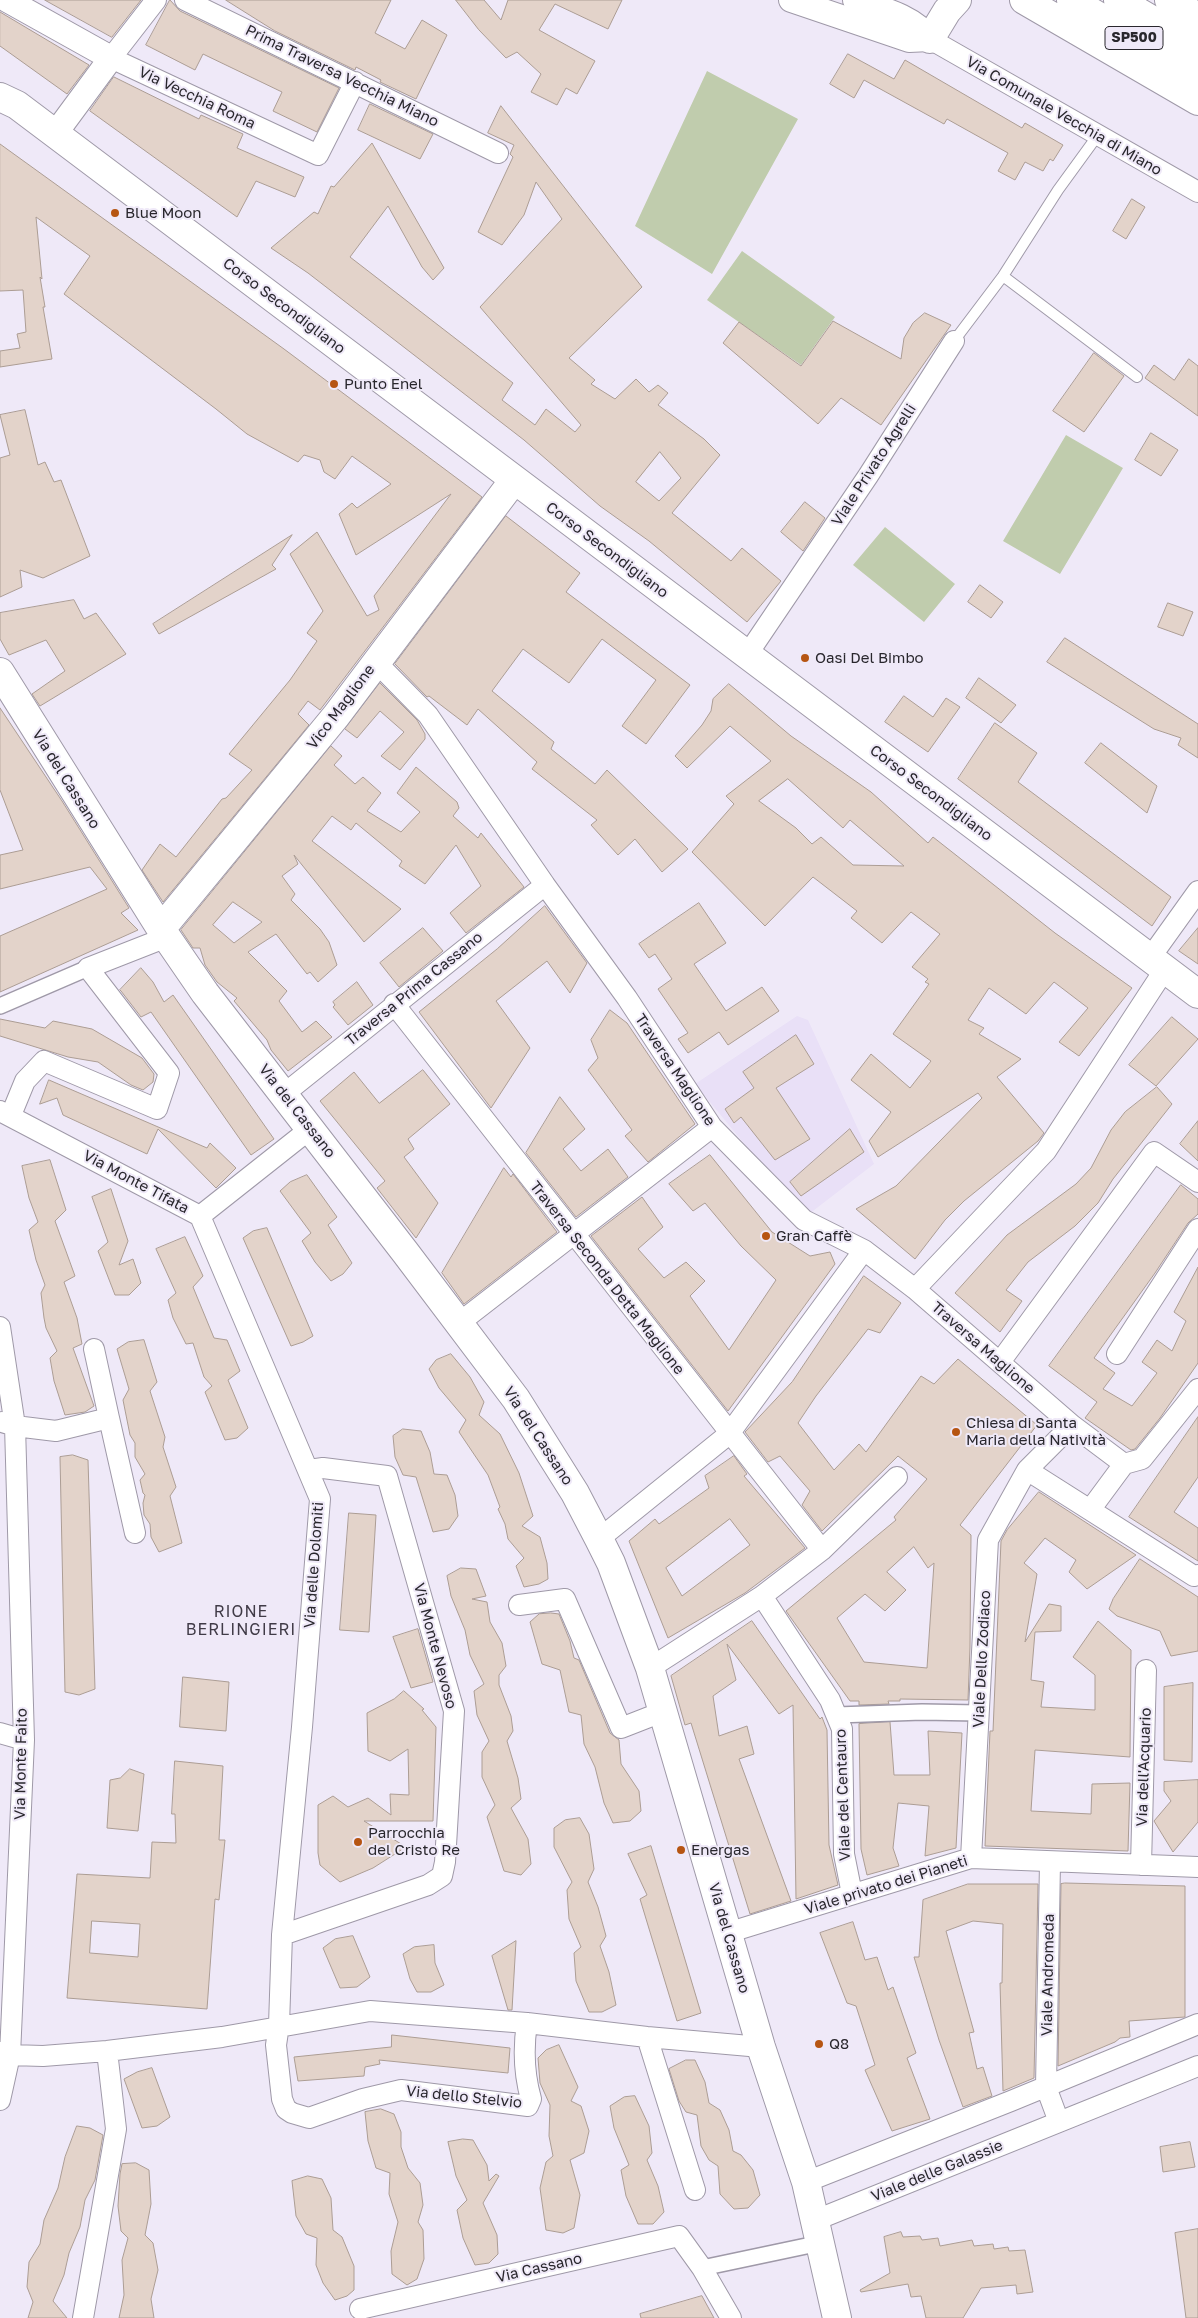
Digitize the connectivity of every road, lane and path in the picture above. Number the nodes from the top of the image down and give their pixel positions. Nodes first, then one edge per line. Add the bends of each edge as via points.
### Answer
1 (7, 0) edge
2 (156, 0) edge
3 (185, 0) edge
4 (791, 0) edge
5 (855, 0) edge
6 (957, 0) edge
7 (1024, 0) edge
8 (1071, 0) edge
9 (1118, 0) edge
10 (1169, 0) edge
11 (1198, 17) edge
12 (930, 39) junction
13 (1198, 47) edge
14 (111, 58) junction
15 (1198, 75) edge
16 (355, 82) junction
17 (6, 96) edge
18 (1198, 102) edge
19 (55, 134) junction
20 (1098, 135) junction
21 (498, 153) dead end
22 (1198, 192) edge
23 (1003, 276) junction
24 (954, 341) joint
25 (1137, 377) dead end
26 (514, 480) junction
27 (747, 655) junction
28 (376, 662) junction
29 (0, 672) edge
30 (544, 885) junction
31 (1198, 891) edge
32 (164, 933) junction
33 (1158, 964) junction
34 (88, 968) junction
35 (1198, 994) edge
36 (394, 1004) junction
37 (0, 1006) edge
38 (284, 1094) junction
39 (5, 1113) edge
40 (712, 1128) junction
41 (310, 1129) junction
42 (1198, 1182) edge
43 (200, 1216) junction
44 (1198, 1229) edge
45 (573, 1234) junction
46 (864, 1250) junction
47 (914, 1289) junction
48 (459, 1323) junction
49 (0, 1327) edge
50 (94, 1349) dead end
51 (1117, 1354) dead end
52 (1000, 1362) junction
53 (1198, 1389) edge
54 (109, 1418) junction
55 (7, 1424) edge
56 (1072, 1425) junction
57 (729, 1434) junction
58 (1124, 1464) junction
59 (310, 1470) junction
60 (1027, 1470) junction
61 (897, 1477) dead end
62 (1090, 1510) junction
63 (135, 1533) dead end
64 (599, 1539) junction
65 (822, 1550) junction
66 (1198, 1575) edge
67 (762, 1596) junction
68 (519, 1605) dead end
69 (650, 1668) junction
70 (1146, 1670) dead end
71 (662, 1712) junction
72 (979, 1713) junction
73 (837, 1715) junction
74 (0, 1732) edge
75 (24, 1740) junction
76 (971, 1858) junction
77 (1050, 1862) junction
78 (1141, 1865) junction
79 (1198, 1867) edge
80 (852, 1894) junction
81 (727, 1933) junction
82 (282, 1935) junction
83 (527, 2023) junction
84 (1198, 2024) edge
85 (279, 2026) junction
86 (647, 2037) junction
87 (761, 2047) junction
88 (107, 2051) junction
89 (5, 2054) edge
90 (1198, 2066) edge
91 (1046, 2087) junction
92 (0, 2100) edge
93 (1059, 2122) junction
94 (806, 2182) junction
95 (695, 2190) dead end
96 (814, 2233) junction
97 (702, 2268) junction
98 (360, 2308) dead end
99 (83, 2318) edge
100 (731, 2318) edge
101 (837, 2318) edge

1 - 14 street, Via Vecchia Roma
2 - 14 street
3 - 16 street, Prima Traversa Vecchia Miano
4 - 12 street, Via Comunale Vecchia di Miano via 909,40
5 - 12 street, Via Comunale Vecchia di Miano via 921,27
6 - 12 main road via 947,10
7 - 18 main road
8 - 15 main road, SP500
9 - 13 main road, SP500
10 - 11 main road
12 - 20 street, Via Comunale Vecchia di Miano
14 - 16 street, Via Vecchia Roma via 318,155
14 - 19 street
16 - 21 street, Prima Traversa Vecchia Miano
17 - 19 main road, Corso Secondigliano
19 - 26 main road, Corso Secondigliano
20 - 22 street, Via Comunale Vecchia di Miano
20 - 23 lane, Viale Privato Agrelli
23 - 24 lane, Viale Privato Agrelli
23 - 25 lane
24 - 27 street, Viale Privato Agrelli via 868,476
26 - 27 main road, Corso Secondigliano
26 - 28 main road, Vico Maglione
27 - 33 main road, Corso Secondigliano
28 - 30 street, Traversa Maglione via 428,715
28 - 32 main road, Vico Maglione
29 - 32 main road, Via del Cassano
30 - 36 street, Traversa Prima Cassano
30 - 40 street, Traversa Maglione via 627,998
31 - 33 street
32 - 34 street
32 - 38 main road, Via del Cassano via 205,993
33 - 35 main road, Corso Secondigliano
33 - 47 street via 1046,1152
34 - 37 street
34 - 39 street via 169,1073 157,1109 44,1061 25,1082
36 - 38 street, Traversa Prima Cassano
36 - 45 street, Traversa Seconda Detta Maglione
38 - 41 main road, Via del Cassano
39 - 43 street, Via Monte Tifata
40 - 45 street
40 - 46 street, Traversa Maglione via 804,1220
41 - 43 street, Via Monte Tifata
41 - 48 main road, Via del Cassano
42 - 52 street via 1154,1152
43 - 59 street, Via delle Dolomiti
44 - 51 street
45 - 48 street
45 - 57 street, Traversa Seconda Detta Maglione
46 - 47 street, Traversa Maglione
46 - 57 street
47 - 52 street, Traversa Maglione
48 - 64 main road, Via del Cassano via 543,1440
49 - 55 street, Via Monte Faito
50 - 54 street
52 - 56 street, Traversa Maglione
53 - 58 street via 1142,1459
54 - 55 street via 56,1431
54 - 63 street
55 - 75 street, Via Monte Faito
56 - 58 street, Traversa Maglione
56 - 60 street, Viale Dello Zodiaco
57 - 64 street
57 - 65 street, Traversa Seconda Detta Maglione
58 - 62 street
59 - 82 street, Via delle Dolomiti via 320,1499
59 - 82 street, Via Monte Nevoso via 323,1468 387,1476 454,1711 446,1852 442,1876 428,1885
60 - 62 street
60 - 72 street, Viale Dello Zodiaco via 988,1540
61 - 65 street
62 - 66 street via 1194,1576
64 - 69 main road, Via del Cassano
65 - 67 street
67 - 69 street
67 - 73 street, Viale del Centauro
68 - 71 street via 565,1599 621,1728
69 - 71 main road, Via del Cassano
70 - 78 street, Via dell'Acquario
71 - 81 main road, Via del Cassano
72 - 73 street
72 - 76 street, Viale Dello Zodiaco
73 - 80 street, Viale del Centauro via 842,1729 844,1854
74 - 75 street
75 - 89 street, Via Monte Faito
76 - 77 street, Viale privato dei Pianeti
76 - 80 street, Viale privato dei Pianeti
77 - 78 street, Viale privato dei Pianeti
77 - 91 street, Viale Andromeda
78 - 79 street, Viale privato dei Pianeti
80 - 81 street, Viale privato dei Pianeti
81 - 87 main road, Via del Cassano
82 - 85 street, Via delle Dolomiti
83 - 85 street via 370,2011
83 - 85 street, Via dello Stelvio via 524,2044 526,2081 531,2099 528,2106 401,2090 309,2118 286,2109 282,2099 276,2045
83 - 86 street
84 - 91 street
85 - 88 street via 222,2037
86 - 87 street
86 - 95 street
87 - 94 main road, Via del Cassano
88 - 89 street via 43,2056
88 - 99 street via 116,2129
89 - 92 street, Via Monte Faito
90 - 93 street, Viale delle Galassie
91 - 93 street
91 - 94 street
93 - 96 street, Viale delle Galassie
94 - 96 main road, Via del Cassano
96 - 97 street
96 - 101 main road, Via del Cassano
97 - 98 street, Via Cassano via 680,2236
97 - 100 street, Via Cassano

